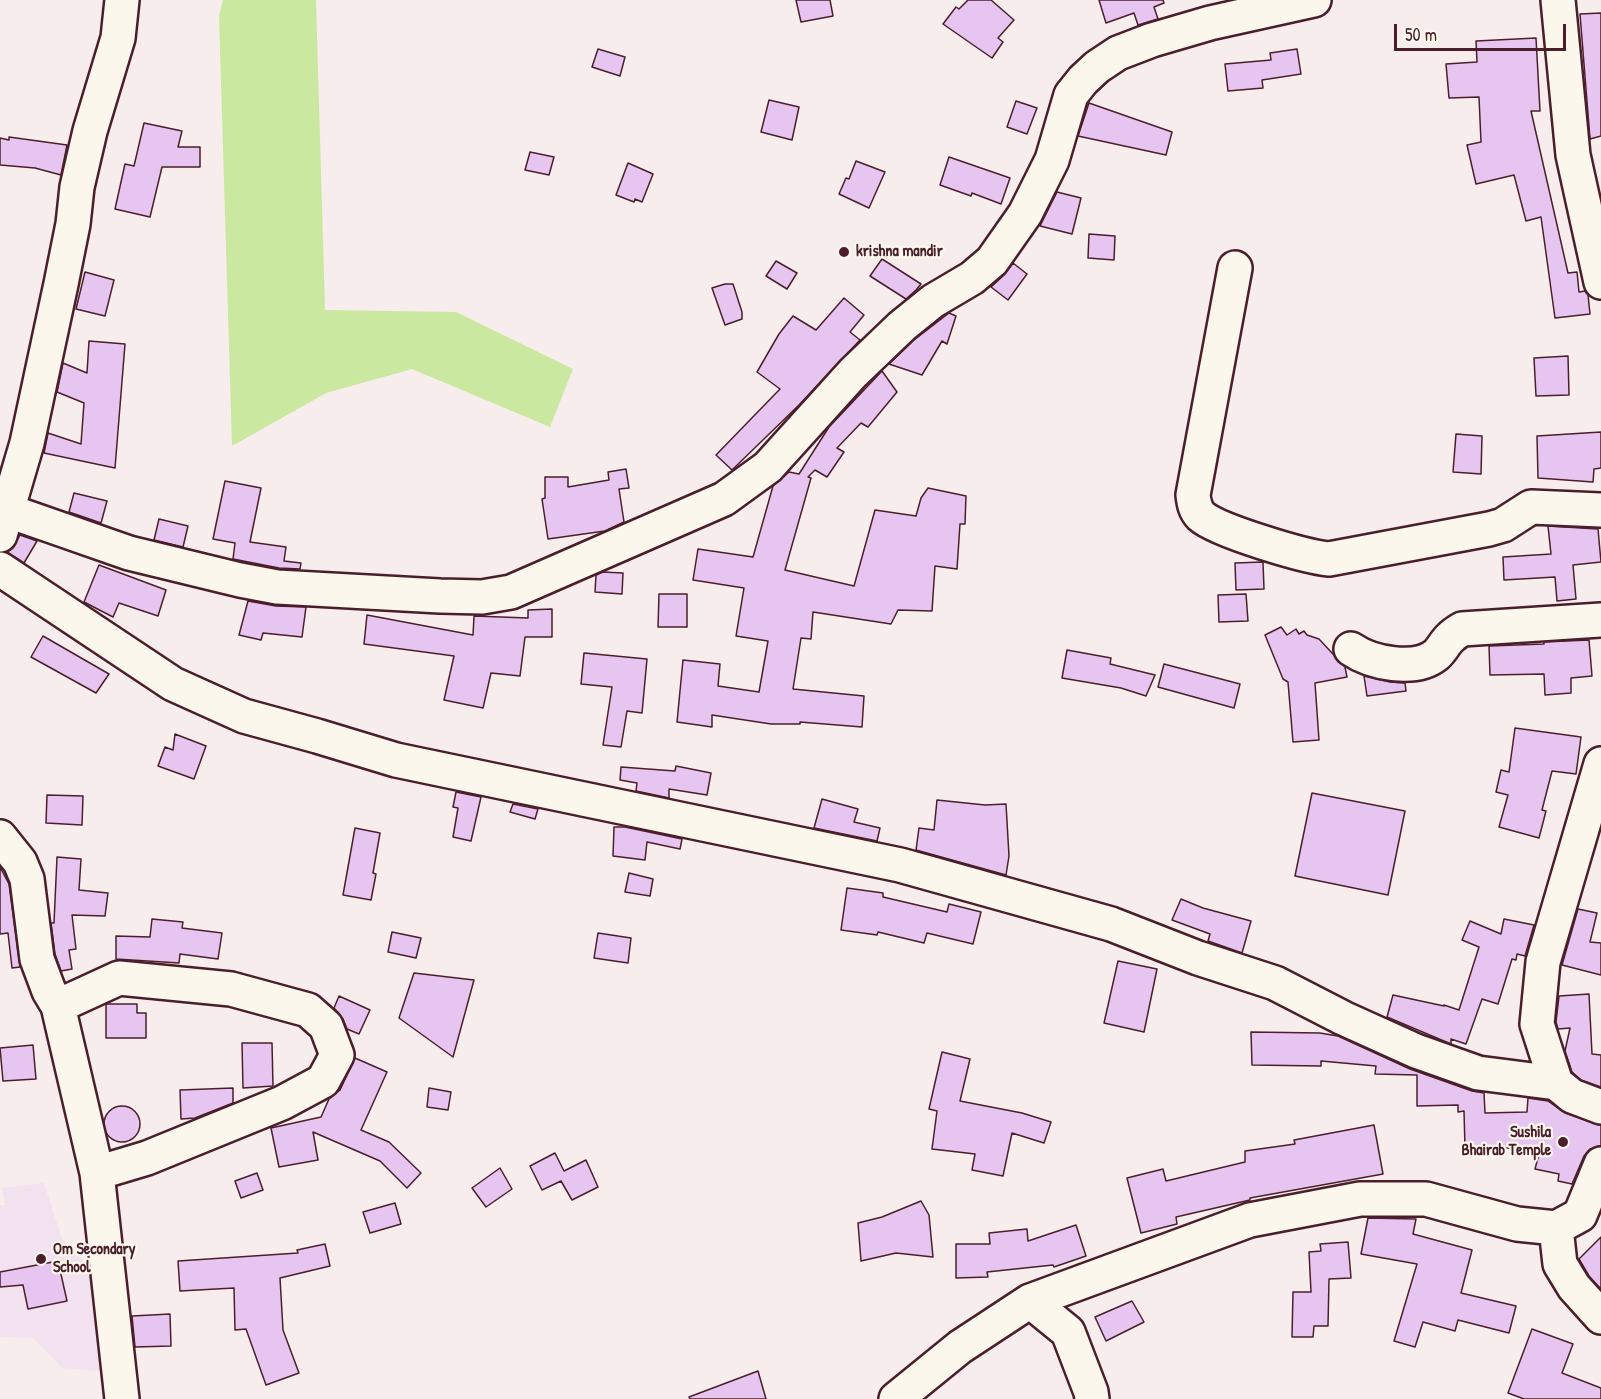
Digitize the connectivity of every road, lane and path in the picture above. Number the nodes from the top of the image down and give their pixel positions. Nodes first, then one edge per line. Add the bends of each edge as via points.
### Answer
1 (122, 0) edge
2 (1314, 0) edge
3 (1558, 0) edge
4 (1235, 268) dead end
5 (1601, 282) edge
6 (1601, 510) edge
7 (3, 518) edge
8 (0, 569) edge
9 (1601, 620) edge
10 (1351, 648) dead end
11 (1601, 764) edge
12 (0, 837) edge
13 (58, 1006) junction
14 (1556, 1083) junction
15 (1601, 1107) edge
16 (1601, 1164) edge
17 (97, 1173) junction
18 (1593, 1196) edge
19 (1556, 1228) junction
20 (1030, 1301) junction
21 (1601, 1317) edge
22 (122, 1399) edge
23 (896, 1399) edge
24 (1092, 1399) edge

1 - 7 street via 118,38 77,187 73,224 27,443
2 - 7 street via 1152,40 1118,53 1097,67 1071,95 1052,160 1025,214 992,261 902,326 853,373 768,467 724,499 511,592 482,597 277,587 129,553
3 - 5 street via 1573,155
4 - 6 street via 1193,495 1195,507 1210,522 1329,559 1490,529 1531,507
8 - 14 street via 173,684 244,716 396,760 900,865 1111,924 1275,983 1416,1051 1478,1073
9 - 10 street via 1462,629 1438,654 1414,663 1374,661
11 - 14 street via 1543,962 1537,1024
12 - 13 street via 20,862 27,879 38,959
13 - 17 street
13 - 17 street via 119,978 231,989 308,1010 326,1026 337,1055 323,1081 282,1103 147,1158
14 - 15 street via 1572,1096
16 - 18 street
17 - 22 street
18 - 19 street via 1580,1215
19 - 20 street via 1517,1224 1426,1199 1360,1198 1250,1220
19 - 21 street via 1560,1264
20 - 23 street via 960,1347
20 - 24 street via 1068,1332

